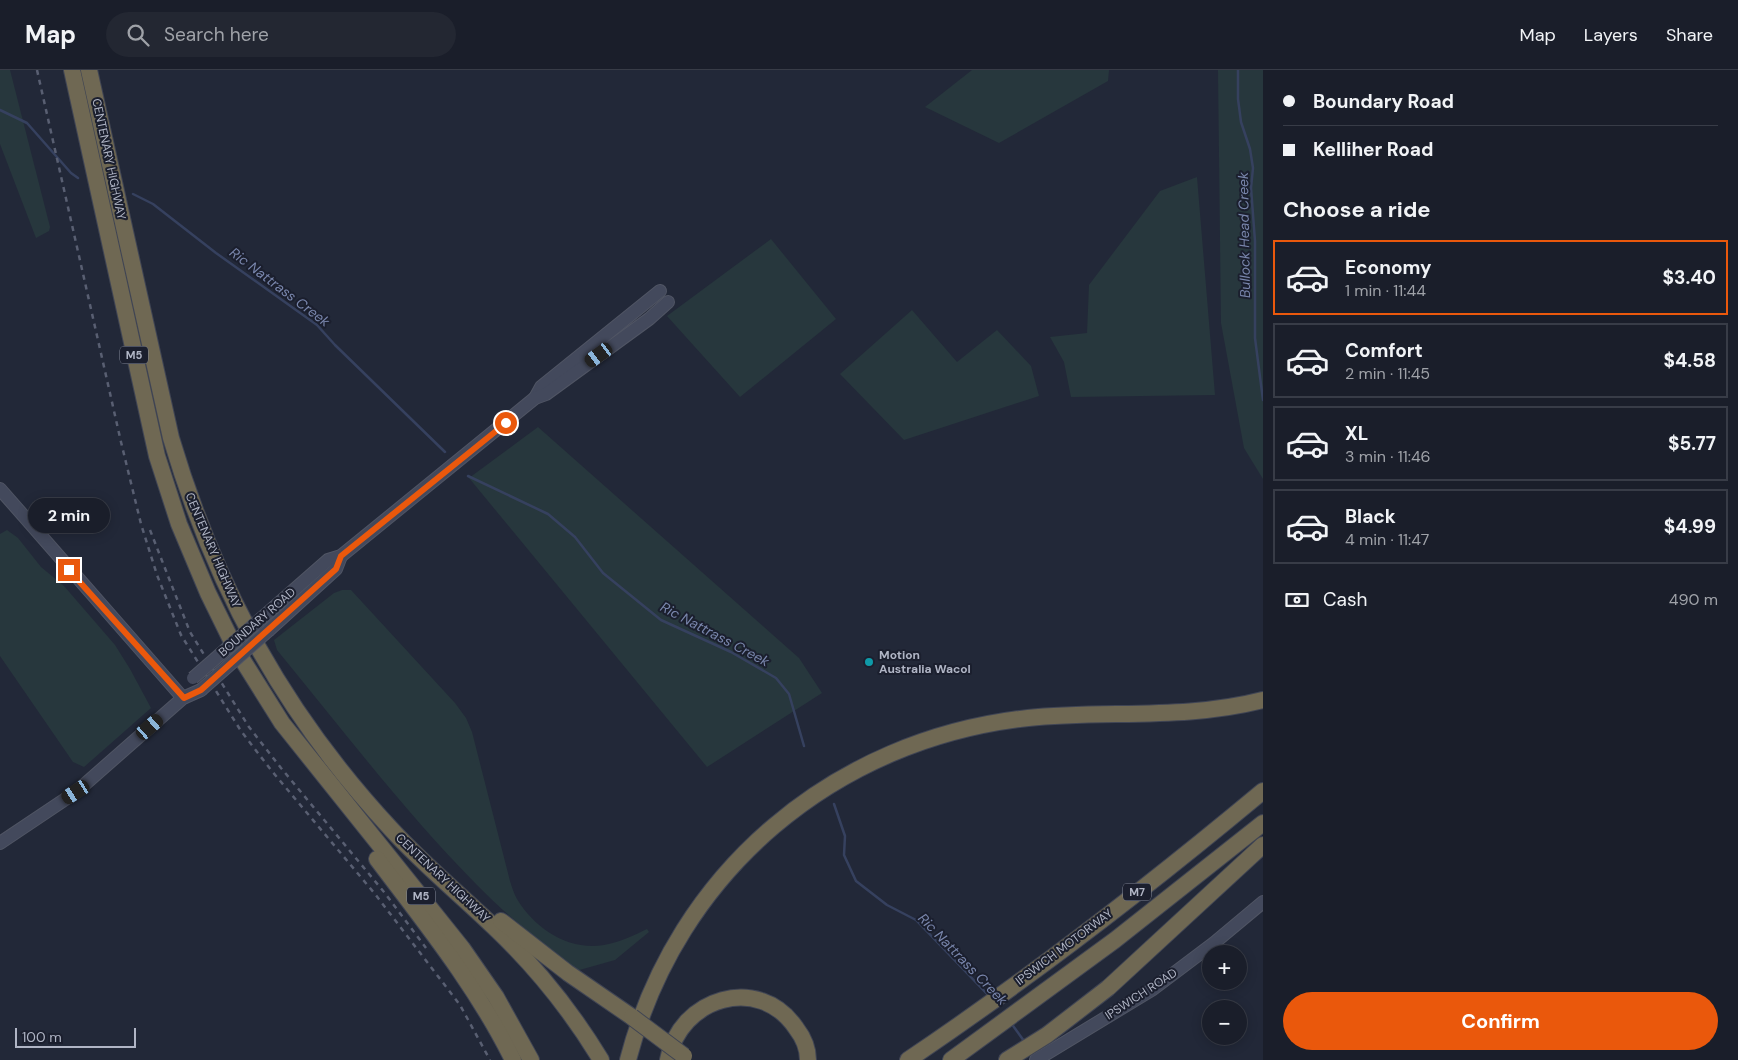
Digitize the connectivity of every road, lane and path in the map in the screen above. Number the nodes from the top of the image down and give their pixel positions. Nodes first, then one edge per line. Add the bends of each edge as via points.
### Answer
1 (72, 70) edge
2 (89, 70) edge
3 (660, 291) dead end
4 (668, 302) dead end
5 (535, 398) junction
6 (0, 489) edge
7 (341, 556) junction
8 (184, 698) junction
9 (1263, 700) edge
10 (297, 743) junction
11 (1263, 792) edge
12 (1263, 823) edge
13 (0, 843) edge
14 (1263, 845) edge
15 (1263, 902) edge
16 (476, 910) junction
17 (1049, 1042) junction
18 (686, 1058) edge
19 (1011, 1058) edge
20 (513, 1060) edge
21 (530, 1060) edge
22 (601, 1060) edge
23 (628, 1060) edge
24 (668, 1060) edge
25 (808, 1060) edge
26 (908, 1060) edge
27 (950, 1060) edge
28 (1036, 1060) edge

1 - 10 highway, CENTENARY HIGHWAY / M5 via 147,411 168,492 193,560 226,631
2 - 16 highway, CENTENARY HIGHWAY / M5 via 171,438 219,572 266,662 329,756 393,831
3 - 5 street, BOUNDARY ROAD via 541,387
4 - 5 street, BOUNDARY ROAD via 546,394
5 - 7 street, BOUNDARY ROAD
6 - 8 street
7 - 8 street, BOUNDARY ROAD, bridge via 336,569 269,630 201,690
7 - 8 street, BOUNDARY ROAD, bridge via 328,560 193,678
8 - 13 street, BOUNDARY ROAD via 76,792
9 - 23 highway via 1203,710 1030,718 975,726 898,750 846,775 798,806 772,828 729,870 709,895 677,942 654,987
10 - 20 highway via 301,759 474,992
10 - 21 highway, CENTENARY HIGHWAY / M5 via 462,948 496,998
11 - 26 highway, IPSWICH MOTORWAY / M7 via 1124,902
12 - 27 highway, IPSWICH MOTORWAY / M7 via 1130,928
14 - 17 highway
15 - 17 street, IPSWICH ROAD via 1153,989
16 - 18 highway, bridge via 498,918 568,974
16 - 22 highway, CENTENARY HIGHWAY / M5 via 538,974 577,1023
17 - 19 highway
17 - 28 street, IPSWICH ROAD
24 - 25 highway via 674,1040 693,1014 721,1000 744,998 774,1007 793,1023 805,1044

